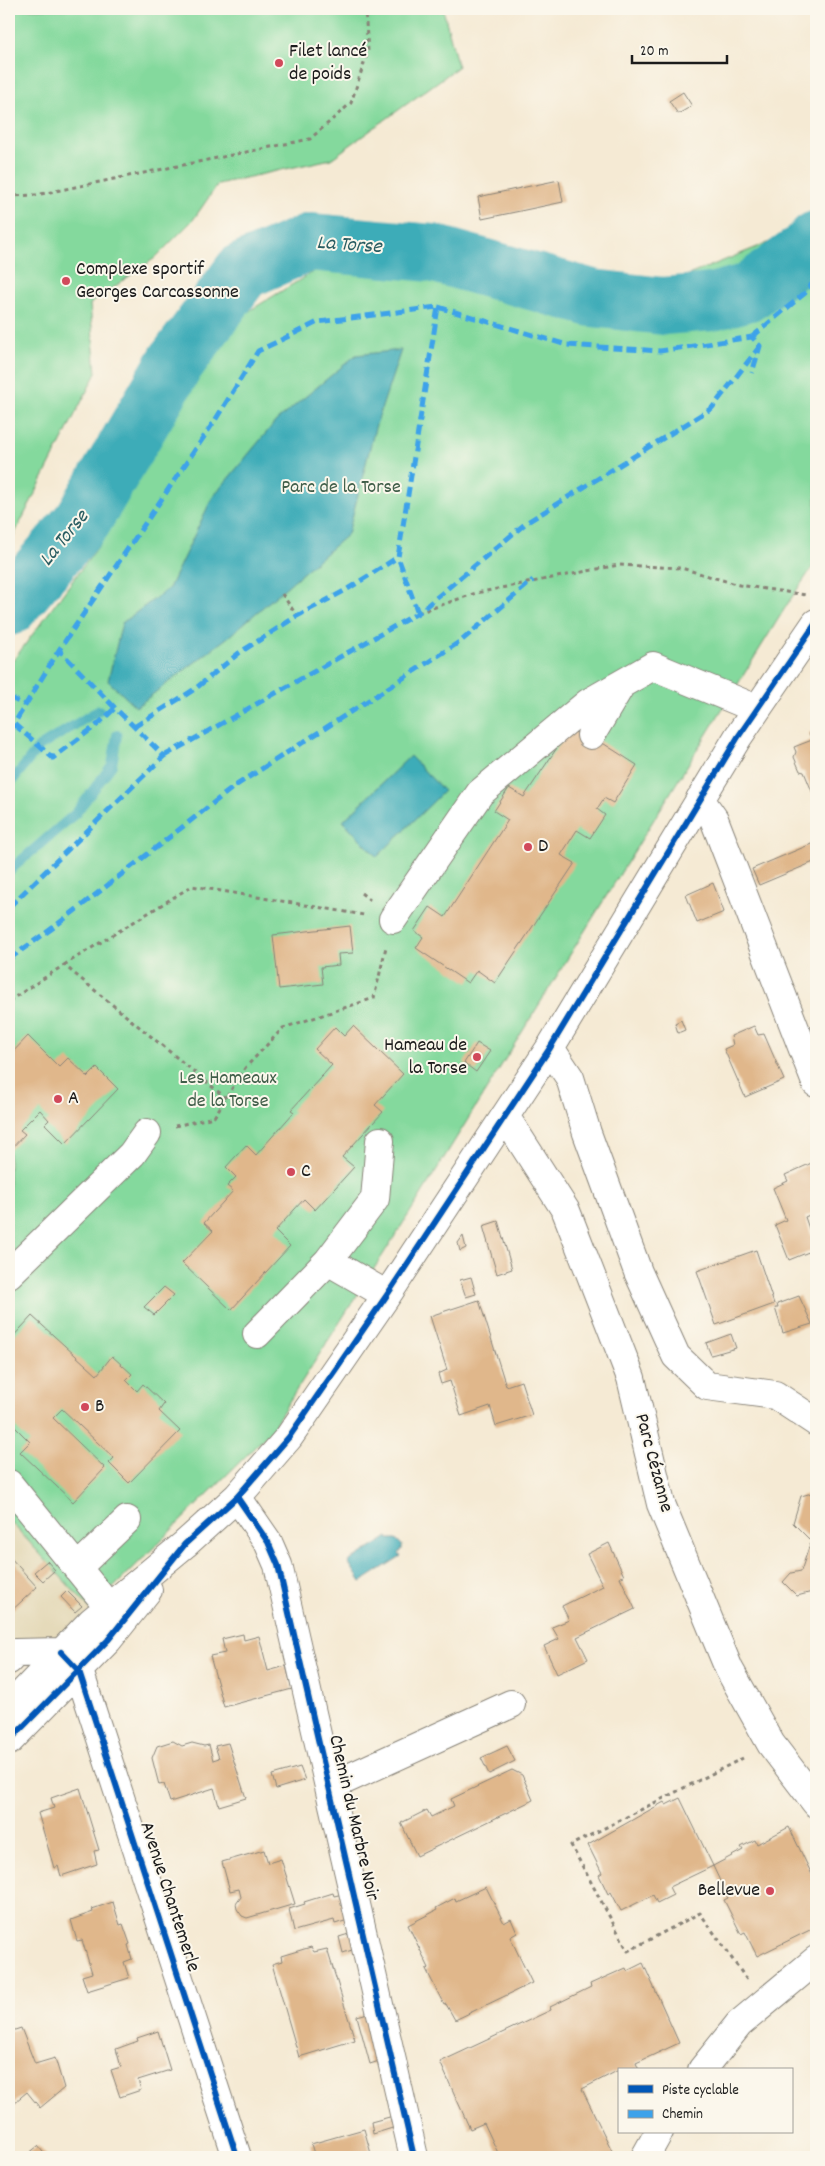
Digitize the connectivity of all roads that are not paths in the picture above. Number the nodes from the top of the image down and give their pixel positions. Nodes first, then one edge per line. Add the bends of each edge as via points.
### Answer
1 (816, 623) edge
2 (622, 684) junction
3 (757, 709) junction
4 (591, 735) dead end
5 (700, 799) junction
6 (393, 919) road end
7 (550, 1048) junction
8 (816, 1083) edge
9 (505, 1116) junction
10 (147, 1133) road end
11 (380, 1141) dead end
12 (328, 1262) junction
13 (9, 1274) edge
14 (387, 1295) junction
15 (257, 1334) dead end
16 (816, 1422) edge
17 (9, 1484) edge
18 (237, 1497) junction
19 (127, 1520) dead end
20 (185, 1544) junction
21 (77, 1568) junction
22 (109, 1607) junction
23 (9, 1660) edge
24 (70, 1662) junction
25 (511, 1704) dead end
26 (9, 1710) edge
27 (9, 1741) edge
28 (329, 1787) junction
29 (816, 1803) edge
30 (816, 1960) edge
31 (704, 2068) edge
32 (658, 2134) edge
33 (237, 2157) edge
34 (414, 2157) edge
35 (645, 2157) edge

1 - 3 street
2 - 3 street via 653,666
2 - 4 street
2 - 6 street via 588,703 480,792
3 - 5 street
5 - 7 street
5 - 8 street via 714,819
7 - 9 street
7 - 16 street via 570,1078 638,1272 676,1356 707,1386 775,1395
9 - 14 street
9 - 29 street, Parc Cézanne via 566,1211 631,1378 661,1504 729,1669 771,1744
10 - 13 street via 132,1154
11 - 12 street via 375,1199
12 - 14 street
12 - 15 street
14 - 18 street via 289,1438
17 - 21 street
18 - 20 street
18 - 28 street, Chemin du Marbre Noir via 264,1534 278,1565
19 - 21 street
20 - 22 street
20 - 24 street via 108,1640
21 - 22 street
22 - 24 street via 92,1621
23 - 24 street via 15,1653
24 - 26 street
24 - 27 street
24 - 33 street, Avenue Chantemerle
25 - 28 street
28 - 34 street, Chemin du Marbre Noir
30 - 31 street via 739,2024
32 - 35 street

